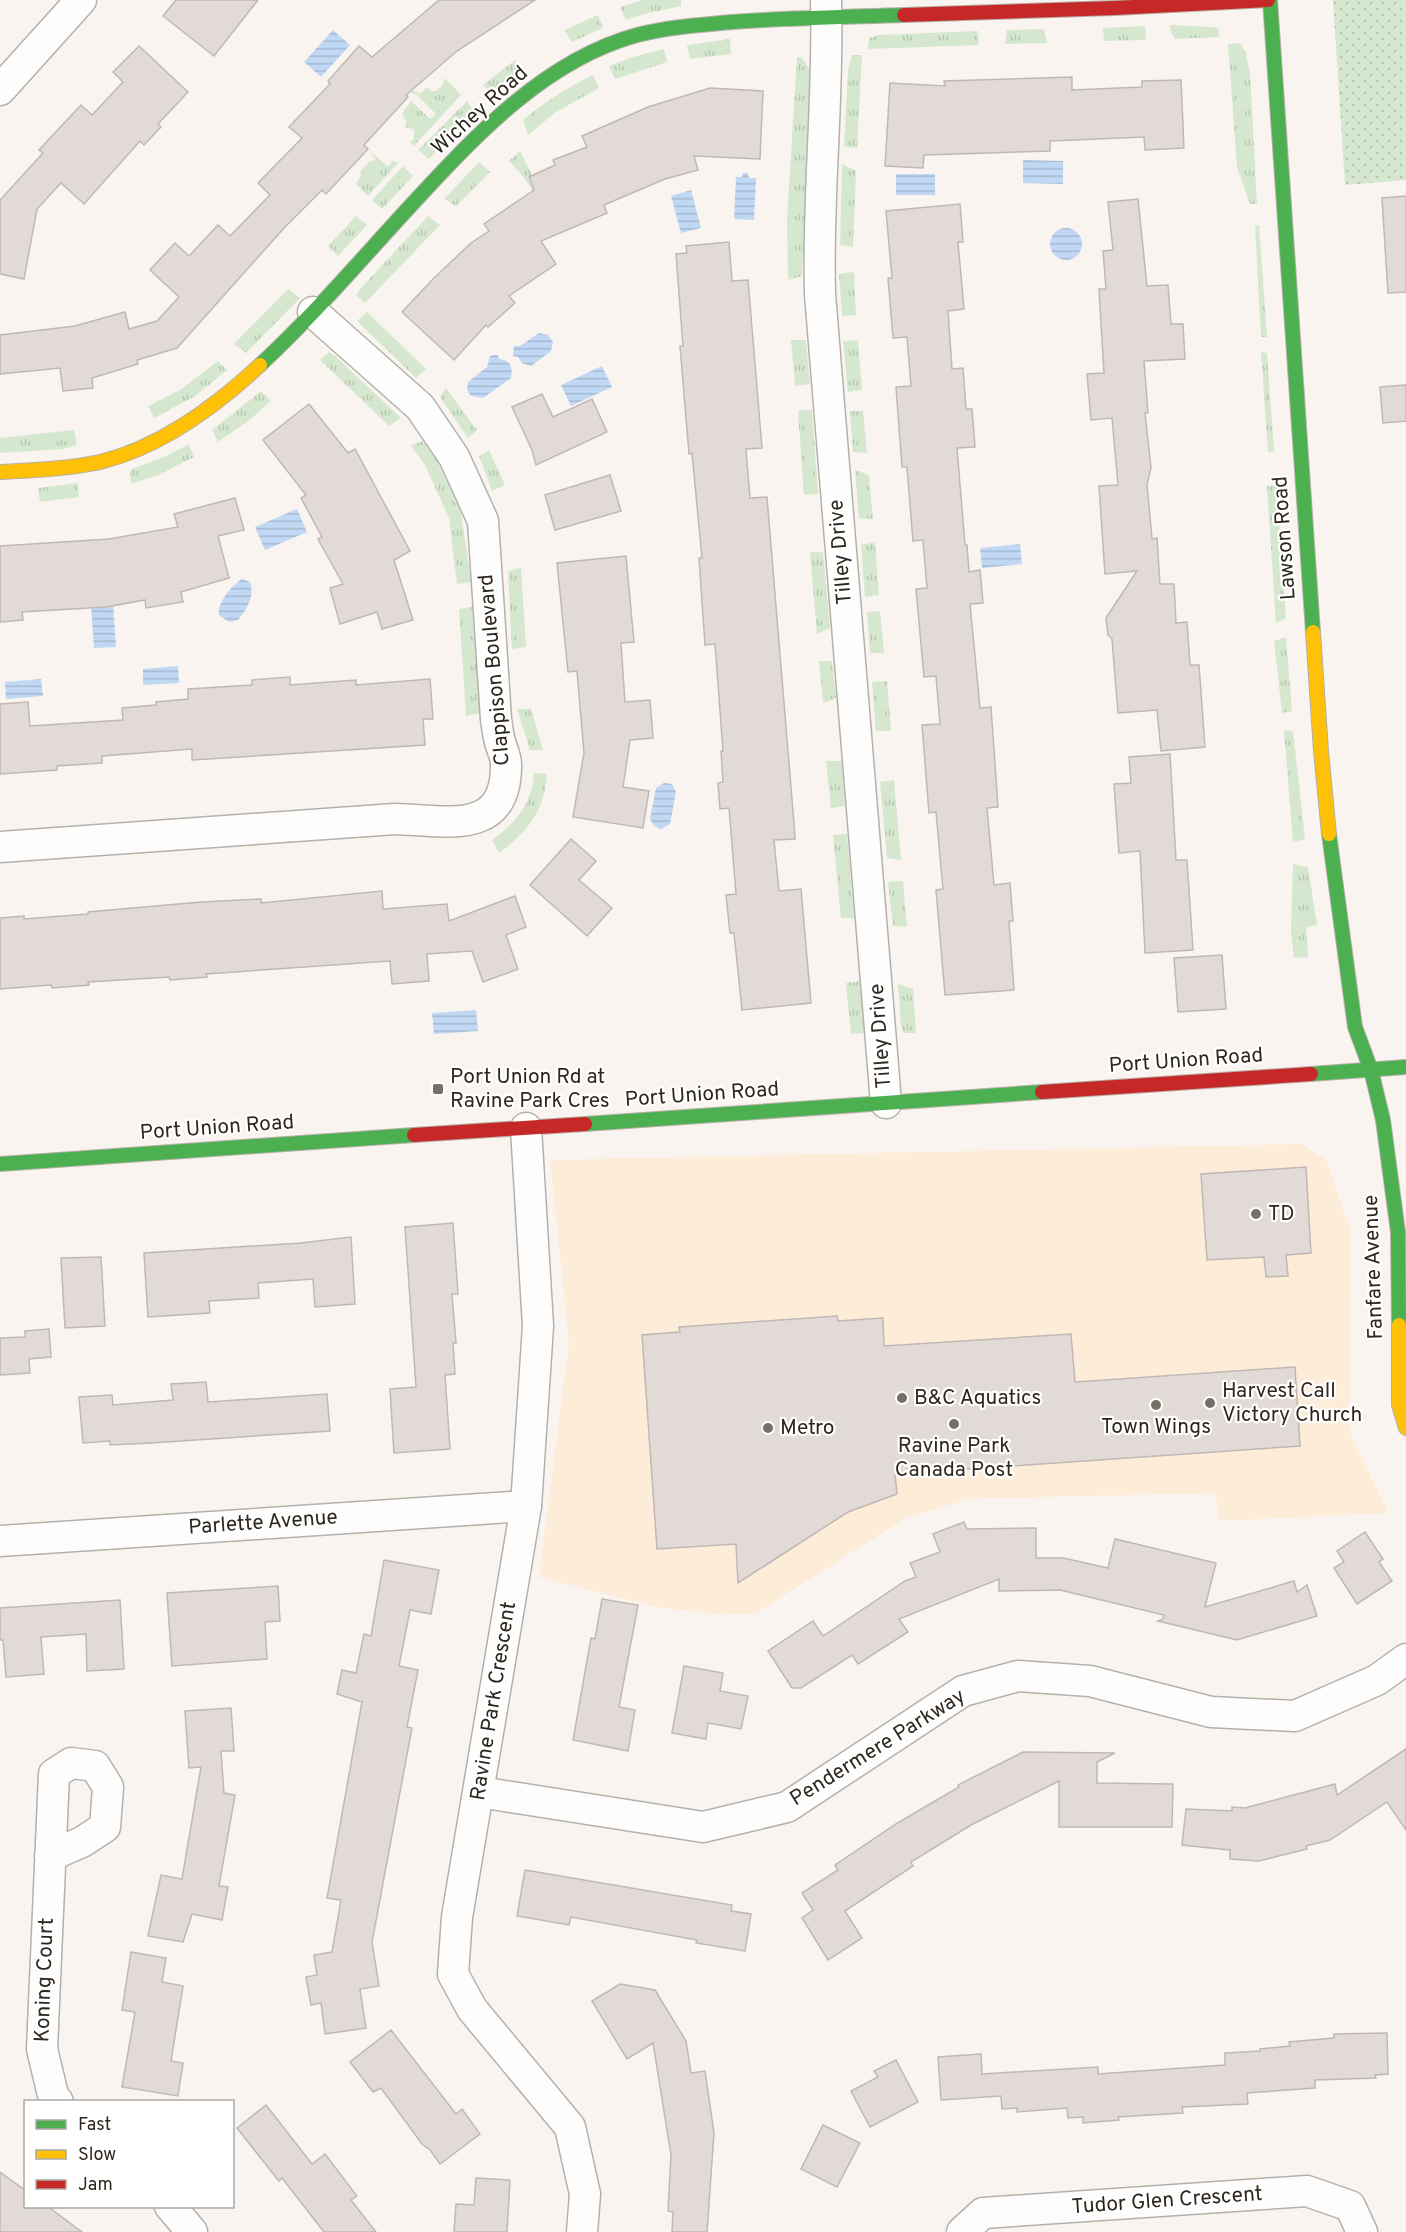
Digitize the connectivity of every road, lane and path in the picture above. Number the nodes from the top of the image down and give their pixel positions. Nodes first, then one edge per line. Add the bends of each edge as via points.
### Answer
1 (81, 0) edge
2 (1269, 0) edge
3 (826, 9) edge
4 (0, 90) edge
5 (314, 312) junction
6 (0, 472) edge
7 (0, 847) edge
8 (1406, 1067) edge
9 (1371, 1070) junction
10 (886, 1103) junction
11 (526, 1128) junction
12 (0, 1164) edge
13 (1406, 1428) edge
14 (526, 1506) junction
15 (0, 1541) edge
16 (1406, 1659) edge
17 (479, 1792) junction
18 (50, 1856) dead end
19 (56, 2100) edge
20 (172, 2208) edge
21 (192, 2232) edge
22 (582, 2232) edge
23 (962, 2232) edge
24 (1362, 2232) edge

1 - 4 street
2 - 3 street, Wichey Road via 1155,6
2 - 9 street, Lawson Road via 1321,751 1355,1027
3 - 5 street, Wichey Road via 671,27 621,40 573,63 544,81 469,142
3 - 10 street, Tilley Drive via 820,294
5 - 6 street, Wichey Road via 223,398 152,443 116,458 77,467
5 - 7 street, Clappison Boulevard via 420,407 454,457 483,522 496,719 506,762 504,784 495,805 477,819 457,823 395,819
8 - 9 street, Port Union Road
9 - 10 street, Port Union Road
9 - 13 street, Fanfare Avenue via 1383,1120 1398,1232 1399,1405
10 - 11 street, Port Union Road
11 - 12 street, Port Union Road
11 - 14 street, Ravine Park Crescent via 538,1326
14 - 15 street, Parlette Avenue
14 - 17 street, Ravine Park Crescent
16 - 17 street, Pendermere Parkway via 1377,1680 1295,1716 1211,1712 1090,1681 1018,1676 963,1691 787,1807 703,1827
17 - 22 street, Ravine Park Crescent via 457,1917 453,1974 472,2009 570,2127 585,2194
18 - 19 street, Koning Court via 42,2049
20 - 21 street
23 - 24 street, Tudor Glen Crescent via 982,2213 1307,2192 1350,2206

